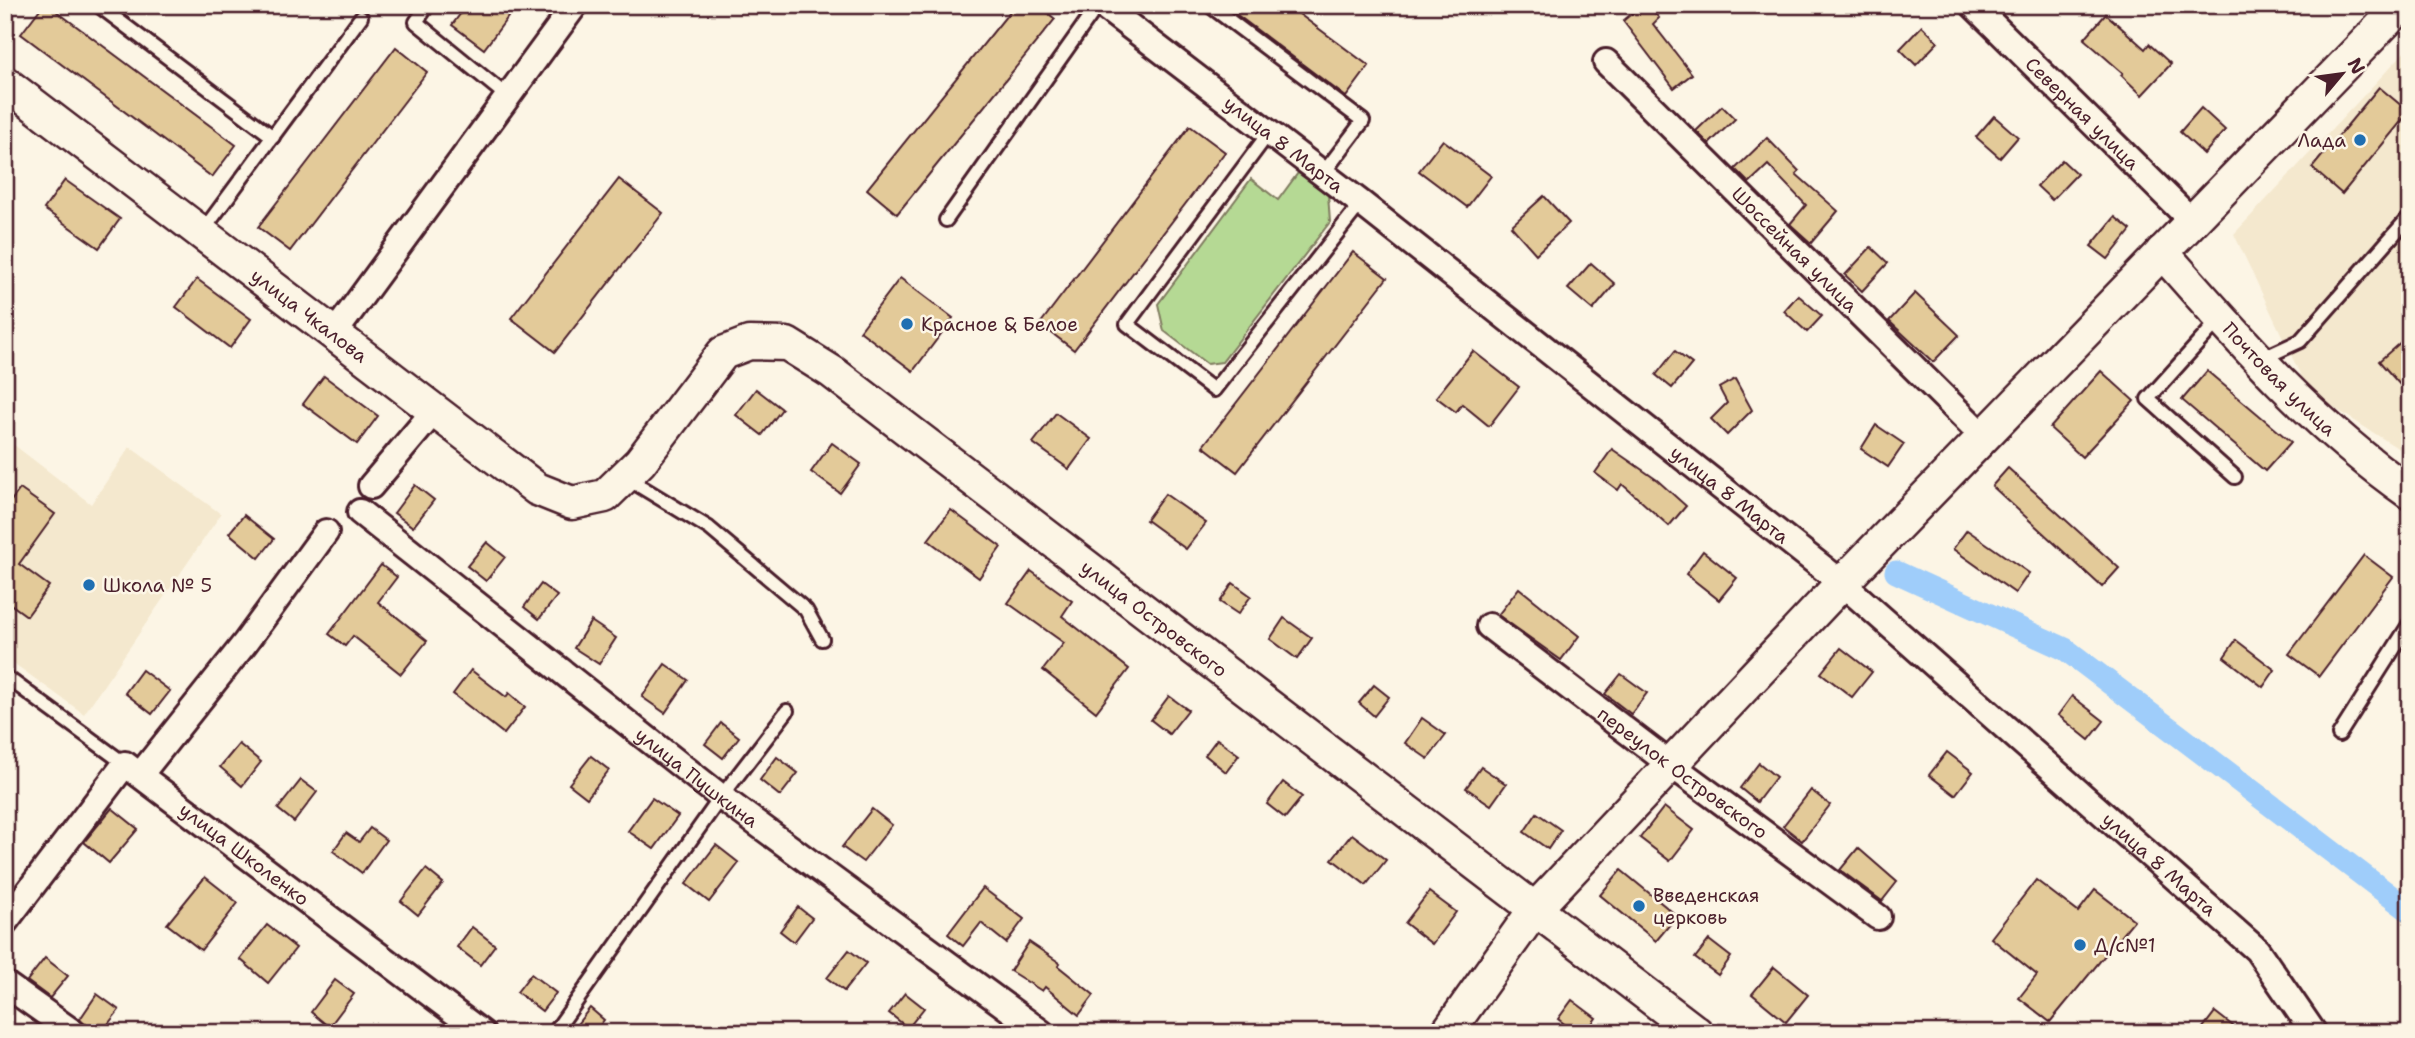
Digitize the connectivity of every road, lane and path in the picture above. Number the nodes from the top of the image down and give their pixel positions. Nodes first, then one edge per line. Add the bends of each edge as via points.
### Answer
1 (98, 5) edge
2 (428, 5) edge
3 (575, 5) edge
4 (1100, 5) edge
5 (1209, 5) edge
6 (1973, 5) edge
7 (2402, 5) edge
8 (361, 17) dead end
9 (1606, 62) dead end
10 (5, 83) edge
11 (508, 97) junction
12 (1268, 134) junction
13 (272, 137) junction
14 (1322, 175) junction
15 (1361, 204) junction
16 (2410, 216) edge
17 (946, 220) dead end
18 (2192, 221) junction
19 (202, 233) junction
20 (2162, 252) junction
21 (2220, 318) junction
22 (334, 334) junction
23 (2257, 361) junction
24 (435, 410) junction
25 (1984, 437) junction
26 (624, 477) junction
27 (2235, 477) dead end
28 (371, 486) dead end
29 (2410, 494) edge
30 (360, 512) dead end
31 (326, 532) dead end
32 (1842, 583) junction
33 (2410, 623) edge
34 (1489, 625) dead end
35 (822, 639) dead end
36 (5, 676) edge
37 (787, 711) dead end
38 (2339, 735) dead end
39 (1670, 764) junction
40 (132, 770) junction
41 (721, 797) junction
42 (1535, 909) junction
43 (1878, 917) dead end
44 (5, 922) edge
45 (5, 984) edge
46 (74, 1033) edge
47 (482, 1033) edge
48 (554, 1033) edge
49 (1042, 1033) edge
50 (1447, 1033) edge
51 (1697, 1033) edge
52 (2314, 1033) edge

1 - 13 lane
2 - 11 lane via 416,22
3 - 11 street
4 - 12 street, улица 8 Марта
4 - 17 lane
5 - 14 lane via 1363,121
6 - 18 street, Северная улица
7 - 18 street
8 - 13 lane
9 - 25 street, Шоссейная улица
10 - 19 street, улица Чкалова
11 - 22 street
12 - 14 street, улица 8 Марта
12 - 15 lane via 1127,324 1214,390
13 - 19 lane
14 - 15 street, улица 8 Марта
15 - 32 street, улица 8 Марта
16 - 23 lane via 2300,341
18 - 20 street
19 - 22 street, улица Чкалова
20 - 21 street, Почтовая улица
20 - 25 street
21 - 23 street, Почтовая улица
21 - 27 lane via 2148,399
22 - 24 street, улица Чкалова
23 - 29 street, Почтовая улица via 2316,420
24 - 26 street, улица Чкалова via 537,489 572,503 605,496
24 - 28 street
25 - 32 street
26 - 35 lane via 709,528 806,610
26 - 42 street, улица Островского via 723,353 749,342 786,344 832,372
30 - 41 street, улица Пушкина
31 - 40 street via 245,643
32 - 39 street
32 - 52 street, улица 8 Марта via 2257,950
33 - 38 lane
34 - 39 street, переулок Островского
36 - 40 lane, улица Школенко
37 - 41 lane
39 - 42 street
39 - 43 street, переулок Островского
40 - 44 street
40 - 47 street, улица Школенко
41 - 48 lane
41 - 49 street, улица Пушкина
42 - 50 street
42 - 51 street, улица Островского
45 - 46 street

